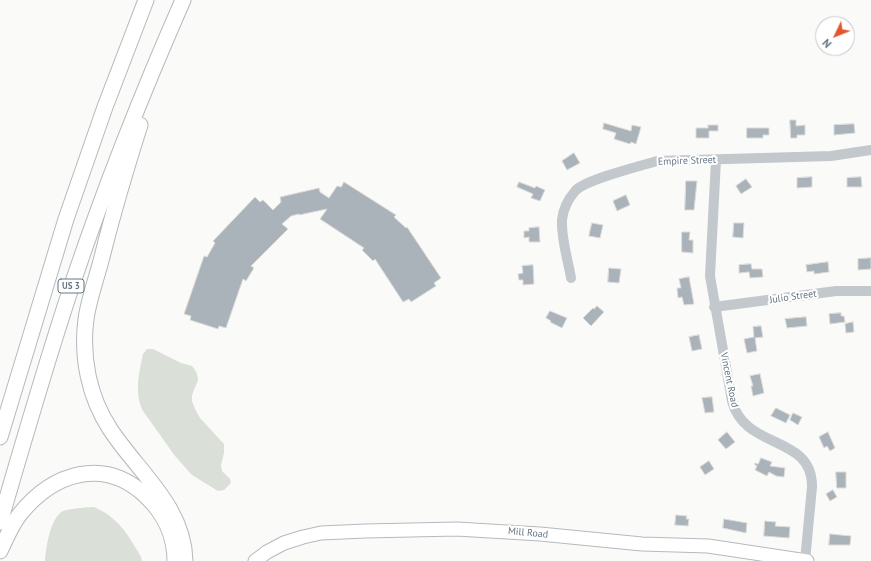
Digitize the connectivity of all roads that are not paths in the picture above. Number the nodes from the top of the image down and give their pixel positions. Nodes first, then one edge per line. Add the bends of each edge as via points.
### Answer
1 (146, 0) edge
2 (183, 0) edge
3 (159, 57) junction
4 (871, 150) edge
5 (716, 160) junction
6 (571, 278) dead end
7 (871, 291) edge
8 (714, 307) junction
9 (0, 437) edge
10 (0, 522) edge
11 (0, 551) edge
12 (175, 561) edge
13 (185, 561) edge
14 (255, 561) edge
15 (806, 561) edge

1 - 9 highway, US 3 via 66,219
2 - 3 highway, US 3
3 - 10 highway, US 3 via 114,166 74,278
3 - 13 highway via 89,307 85,348 88,374 96,404 112,433 173,513 183,541
4 - 5 street, Empire Street via 831,156
5 - 6 street, Empire Street via 657,161 608,176 577,189 566,205 562,220
5 - 8 street, Vincent Road via 709,268
7 - 8 street, Julio Street via 836,291
8 - 15 street, Vincent Road via 732,401 738,416 750,429 795,452 811,473
11 - 12 highway via 16,520 32,500 53,484 67,478 96,473 119,478 135,486 150,499 168,526
14 - 15 main road, Mill Road via 284,543 321,533 450,529 540,534 642,544 708,546

